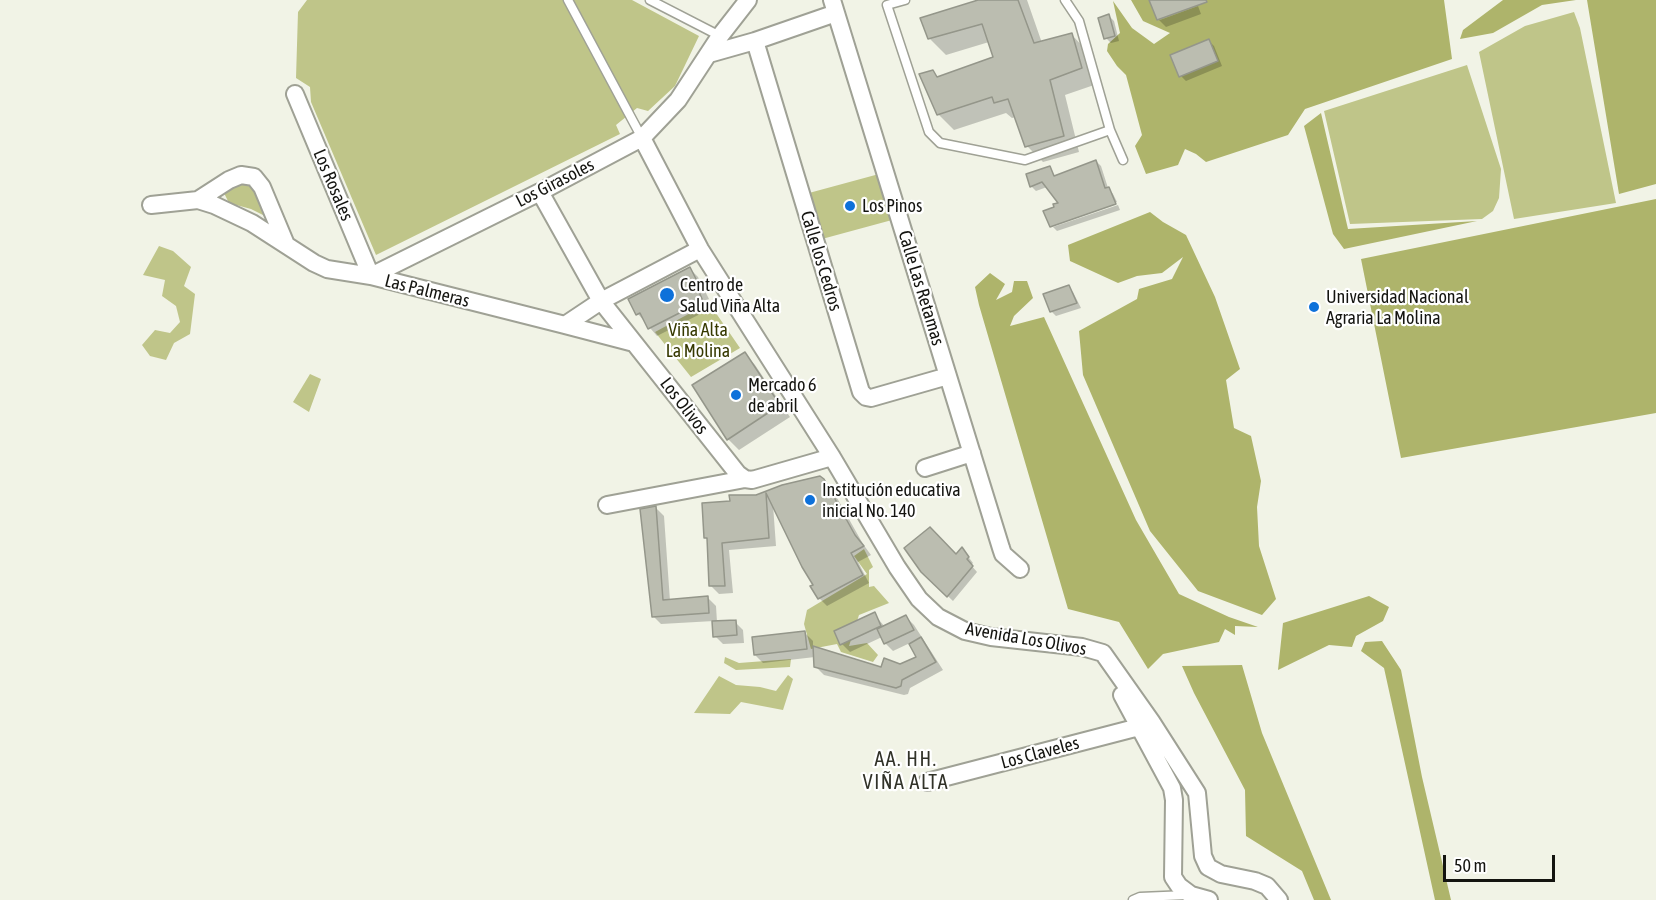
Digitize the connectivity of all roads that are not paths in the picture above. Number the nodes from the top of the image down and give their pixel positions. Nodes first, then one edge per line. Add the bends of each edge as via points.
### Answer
1 (568, 0) edge
2 (651, 0) edge
3 (748, 0) edge
4 (905, 0) edge
5 (1065, 0) edge
6 (834, 6) edge
7 (720, 36) junction
8 (755, 41) junction
9 (709, 54) junction
10 (295, 94) dead end
11 (1110, 130) junction
12 (642, 138) junction
13 (1123, 160) dead end
14 (540, 192) junction
15 (198, 200) junction
16 (151, 205) dead end
17 (285, 242) junction
18 (700, 249) junction
19 (371, 276) junction
20 (601, 301) junction
21 (565, 325) junction
22 (634, 343) junction
23 (948, 376) junction
24 (972, 453) junction
25 (832, 457) junction
26 (925, 468) dead end
27 (746, 479) junction
28 (606, 505) dead end
29 (1020, 569) dead end
30 (1145, 724) junction
31 (927, 782) dead end
32 (1191, 895) junction
33 (1134, 900) edge
34 (1209, 900) edge
35 (1279, 900) edge

1 - 12 lane
2 - 7 lane
3 - 7 street, Los Girasoles
4 - 11 lane via 887,5 928,132 940,143 1025,160
5 - 11 lane via 1079,21
6 - 8 street
6 - 23 street, Calle Las Retamas
7 - 9 street, Los Girasoles
8 - 9 street
8 - 23 street, Calle los Cedros via 861,392 871,398
9 - 12 street, Los Girasoles via 678,100
10 - 19 street, Los Rosales
11 - 13 lane
12 - 14 street, Los Girasoles
12 - 18 street, Avenida Los Olivos
14 - 19 street, Los Girasoles
14 - 20 street, Los Olivos
15 - 16 street, Las Palmeras
15 - 17 street, Las Palmeras via 236,215
15 - 17 street via 240,175 254,177
17 - 19 street, Las Palmeras via 320,266
18 - 20 street
18 - 25 street, Avenida Los Olivos
19 - 21 street, Las Palmeras
20 - 21 street
20 - 22 street, Los Olivos
21 - 22 street, Las Palmeras
22 - 27 street, Los Olivos
23 - 24 street, Calle Las Retamas
24 - 26 street
24 - 29 street, Calle Las Retamas via 1003,554
25 - 27 street
25 - 30 street, Avenida Los Olivos via 897,567 938,618 965,631 991,637 1083,647 1103,653
27 - 28 street
30 - 31 street, Los Claveles
30 - 32 street via 1172,788 1173,877
30 - 35 street, Avenida Los Olivos via 1197,793 1203,856 1208,867 1267,886
32 - 33 lane
32 - 34 street

